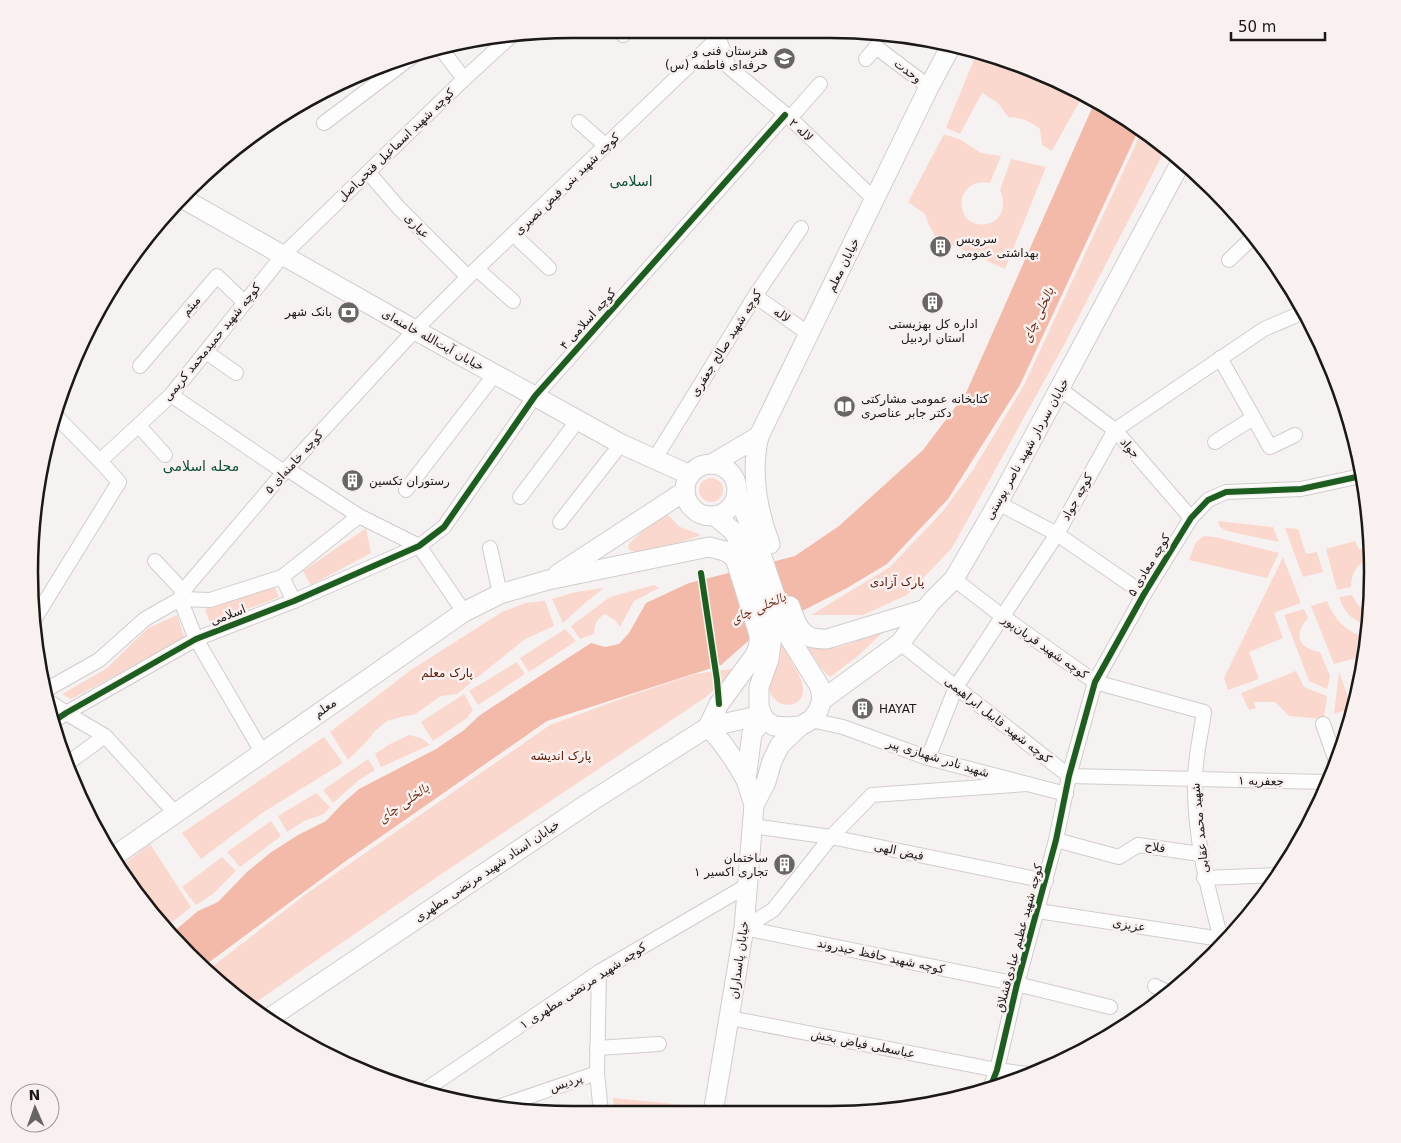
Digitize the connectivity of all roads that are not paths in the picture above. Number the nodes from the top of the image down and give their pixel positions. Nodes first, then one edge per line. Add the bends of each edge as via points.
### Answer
1 (711, 38) edge
2 (718, 38) edge
3 (505, 42) edge
4 (948, 51) edge
5 (445, 53) edge
6 (866, 59) dead end
7 (399, 66) edge
8 (464, 79) junction
9 (820, 84) dead end
10 (929, 87) junction
11 (788, 116) junction
12 (580, 122) dead end
13 (324, 123) dead end
14 (606, 146) junction
15 (1178, 167) edge
16 (368, 172) junction
17 (875, 200) junction
18 (187, 201) edge
19 (801, 228) dead end
20 (514, 235) junction
21 (1249, 241) edge
22 (283, 255) junction
23 (1229, 260) dead end
24 (549, 268) dead end
25 (473, 274) junction
26 (755, 296) junction
27 (513, 300) dead end
28 (245, 303) junction
29 (1297, 315) edge
30 (415, 330) junction
31 (809, 334) junction
32 (206, 352) junction
33 (1220, 358) junction
34 (140, 366) dead end
35 (236, 373) dead end
36 (495, 374) junction
37 (1060, 389) junction
38 (171, 396) junction
39 (534, 396) junction
40 (1253, 418) junction
41 (60, 420) edge
42 (578, 420) junction
43 (139, 426) junction
44 (1115, 430) junction
45 (1295, 435) dead end
46 (759, 436) junction
47 (1214, 442) dead end
48 (621, 444) junction
49 (165, 455) dead end
50 (654, 460) junction
51 (100, 461) junction
52 (712, 464) junction
53 (285, 471) junction
54 (1355, 477) edge
55 (687, 483) junction
56 (406, 490) dead end
57 (737, 492) junction
58 (520, 497) dead end
59 (998, 503) junction
60 (359, 516) junction
61 (715, 516) junction
62 (1191, 518) junction
63 (560, 522) dead end
64 (1057, 534) junction
65 (419, 546) junction
66 (490, 548) dead end
67 (753, 553) junction
68 (155, 561) dead end
69 (282, 577) junction
70 (954, 579) junction
71 (548, 580) junction
72 (500, 594) junction
73 (1144, 594) junction
74 (181, 595) junction
75 (294, 601) junction
76 (926, 609) junction
77 (39, 611) edge
78 (464, 612) junction
79 (1002, 616) junction
80 (777, 627) junction
81 (196, 639) junction
82 (900, 643) junction
83 (1095, 682) junction
84 (51, 687) edge
85 (956, 687) junction
86 (822, 700) junction
87 (55, 705) edge
88 (1204, 712) joint
89 (66, 713) junction
90 (763, 717) junction
91 (59, 719) edge
92 (805, 723) junction
93 (1324, 724) dead end
94 (708, 727) junction
95 (105, 736) junction
96 (1332, 750) edge
97 (262, 752) junction
98 (928, 758) junction
99 (72, 760) edge
100 (1069, 776) junction
101 (1194, 779) junction
102 (746, 780) junction
103 (1320, 782) edge
104 (1027, 784) junction
105 (1066, 794) junction
106 (754, 805) junction
107 (176, 814) junction
108 (752, 826) junction
109 (831, 837) junction
110 (1056, 840) junction
111 (118, 853) edge
112 (1200, 854) junction
113 (1269, 875) edge
114 (1204, 878) junction
115 (1046, 881) junction
116 (748, 885) junction
117 (1038, 910) junction
118 (744, 928) junction
119 (1220, 935) edge
120 (1216, 940) edge
121 (600, 972) junction
122 (1017, 984) junction
123 (1155, 986) dead end
124 (1161, 990) edge
125 (1110, 1007) dead end
126 (274, 1015) edge
127 (730, 1018) junction
128 (659, 1044) dead end
129 (597, 1048) junction
130 (997, 1070) junction
131 (1014, 1072) edge
132 (597, 1073) junction
133 (993, 1079) edge
134 (431, 1086) edge
135 (513, 1102) edge
136 (601, 1106) edge
137 (713, 1106) edge

1 - 14 street, کوچه شهید بنی فیض نصیری
2 - 11 street, لاله ۲ via 728,68
3 - 8 street, کوچه شهید اسماعیل فتحی‌اصل
4 - 10 main road, خیابان معلم
5 - 8 street
6 - 10 street, وحدت via 876,46
7 - 13 street
8 - 16 street, کوچه شهید اسماعیل فتحی‌اصل
9 - 11 street, کوچه اسلامی ۴
10 - 17 main road, خیابان معلم
11 - 17 street, لاله ۲
11 - 39 street, کوچه اسلامی ۴
12 - 14 street
14 - 20 street, کوچه شهید بنی فیض نصیری
15 - 37 main road, خیابان سردار شهید ناصر پوستی
16 - 22 street, کوچه شهید اسماعیل فتحی‌اصل
16 - 25 street, عیاری via 399,208
17 - 31 main road, خیابان معلم
18 - 22 main road, خیابان آیت‌الله خامنه‌ای
19 - 26 street, کوچه شهید صالح جعفری
20 - 24 street
20 - 25 street, کوچه شهید بنی فیض نصیری
21 - 23 street
22 - 28 street, کوچه شهید حمیدمحمد کریمی
22 - 30 main road, خیابان آیت‌الله خامنه‌ای
25 - 27 street, عیاری
25 - 30 street, کوچه شهید بنی فیض نصیری
26 - 31 street, لاله
26 - 50 street, کوچه شهید صالح جعفری
28 - 32 street, کوچه شهید حمیدمحمد کریمی
28 - 34 street, میثم via 217,276
29 - 33 street, کوچه جواد via 1264,329
30 - 36 main road, خیابان آیت‌الله خامنه‌ای
30 - 53 street, کوچه خامنه‌ای ۵
31 - 46 main road, خیابان معلم
32 - 35 street
32 - 38 street, کوچه شهید حمیدمحمد کریمی
33 - 40 street
33 - 44 street, کوچه جواد
36 - 39 main road, خیابان آیت‌الله خامنه‌ای
36 - 56 street
37 - 44 street, جواد
37 - 59 main road, خیابان سردار شهید ناصر پوستی
38 - 43 street, کوچه شهید حمیدمحمد کریمی
38 - 53 street
39 - 42 main road, خیابان آیت‌الله خامنه‌ای
39 - 65 street, کوچه اسلامی ۴ via 444,527
40 - 45 street via 1270,447
40 - 47 street
41 - 51 street
42 - 48 main road, خیابان آیت‌الله خامنه‌ای
42 - 58 street
43 - 49 street
43 - 51 street, کوچه شهید حمیدمحمد کریمی
44 - 62 street, جواد
44 - 64 street, کوچه جواد
46 - 52 main road
46 - 67 main road, خیابان معلم via 755,453 759,509
48 - 50 main road, خیابان آیت‌الله خامنه‌ای
48 - 63 street
50 - 55 main road, خیابان آیت‌الله خامنه‌ای
51 - 77 street via 119,482
52 - 55 main road via 696,469
52 - 57 main road via 733,476
53 - 60 street
53 - 74 street, کوچه خامنه‌ای ۵
54 - 62 street, کوچه معادی ۵ via 1301,489 1226,492 1208,500
55 - 61 main road via 687,500 691,507 698,513
55 - 71 main road
57 - 61 main road via 731,508
57 - 67 main road
59 - 64 street
59 - 70 main road, خیابان سردار شهید ناصر پوستی
60 - 65 street
60 - 69 street
61 - 67 main road
62 - 73 street, کوچه معادی ۵
64 - 73 street
64 - 79 street, کوچه جواد
65 - 75 street, اسلامی
65 - 78 street
66 - 72 street
67 - 71 main road via 709,547
67 - 80 main road
67 - 80 main road
68 - 74 street
69 - 74 street via 210,600
69 - 75 street
70 - 76 main road, خیابان سردار شهید ناصر پوستی
70 - 79 street, کوچه شهید قربان‌پور
71 - 72 main road, معلم
72 - 78 main road, معلم
73 - 83 street, کوچه معادی ۵
74 - 81 street
74 - 84 street via 145,619 99,660
75 - 81 street, اسلامی
76 - 80 main road via 827,639 810,637 800,629
76 - 82 main road, خیابان سردار شهید ناصر پوستی
78 - 97 main road, معلم
79 - 83 street, کوچه شهید قربان‌پور
79 - 85 street, کوچه جواد
80 - 86 main road via 789,637 820,686
80 - 90 main road via 759,687 759,707
80 - 94 main road via 759,645 756,655 719,704
81 - 89 street, اسلامی
81 - 97 street
82 - 85 street, کوچه شهید قابیل ابراهیمی
82 - 86 main road, خیابان سردار شهید ناصر پوستی
83 - 88 street, کوچه شهید قربان‌پور
83 - 100 street, کوچه معادی ۵
85 - 98 street, کوچه جواد
85 - 100 street, کوچه شهید قابیل ابراهیمی
86 - 92 main road via 818,711
87 - 89 street
88 - 101 street, شهید محمد عقابی
89 - 91 street, اسلامی
89 - 95 street
90 - 92 main road via 774,726 787,728
90 - 94 main road
90 - 102 main road via 752,733
92 - 98 street, شهید نادر شهبازی پیر via 843,727
92 - 106 main road via 780,744
93 - 96 street
94 - 102 main road via 734,758
94 - 126 main road, خیابان استاد شهید مرتضی مطهری via 587,804
95 - 99 street
95 - 107 street
97 - 107 main road, معلم
98 - 104 street, شهید نادر شهبازی پیر
100 - 101 street
100 - 105 street, کوچه معادی ۵
101 - 103 street, جعفریه ۱
101 - 112 street, شهید محمد عقابی
102 - 106 main road
104 - 105 street, شهید نادر شهبازی پیر
104 - 109 street via 872,795
105 - 110 street, کوچه شهید عظیم عبادی‌قشلاق
106 - 108 main road, خیابان پاسداران
107 - 111 main road, معلم
108 - 109 street, فیض الهی
108 - 116 main road, خیابان پاسداران
109 - 115 street, فیض الهی
109 - 118 street via 773,910
110 - 112 street, فلاح via 1119,857 1138,845
110 - 115 street, کوچه شهید عظیم عبادی‌قشلاق
112 - 114 street, شهید محمد عقابی
113 - 114 street
114 - 119 street, شهید محمد عقابی
115 - 117 street, کوچه شهید عظیم عبادی‌قشلاق
116 - 118 main road, خیابان پاسداران
116 - 121 street, کوچه شهید مرتضی مطهری ۱
117 - 120 street, عزیزی
117 - 122 street, کوچه شهید عظیم عبادی‌قشلاق
118 - 122 street, کوچه شهید حافظ حیدروند
118 - 127 main road, خیابان پاسداران
121 - 129 street
121 - 134 street, کوچه شهید مرتضی مطهری ۱
122 - 125 street, کوچه شهید حافظ حیدروند
122 - 130 street, کوچه شهید عظیم عبادی‌قشلاق
123 - 124 street
127 - 130 street, عباسعلی فیاض بخش
127 - 137 main road, خیابان پاسداران
128 - 129 street
129 - 132 street
130 - 131 street, عباسعلی فیاض بخش
130 - 133 street, کوچه شهید عظیم عبادی‌قشلاق
132 - 135 street, پردیس
132 - 136 street, پردیس

